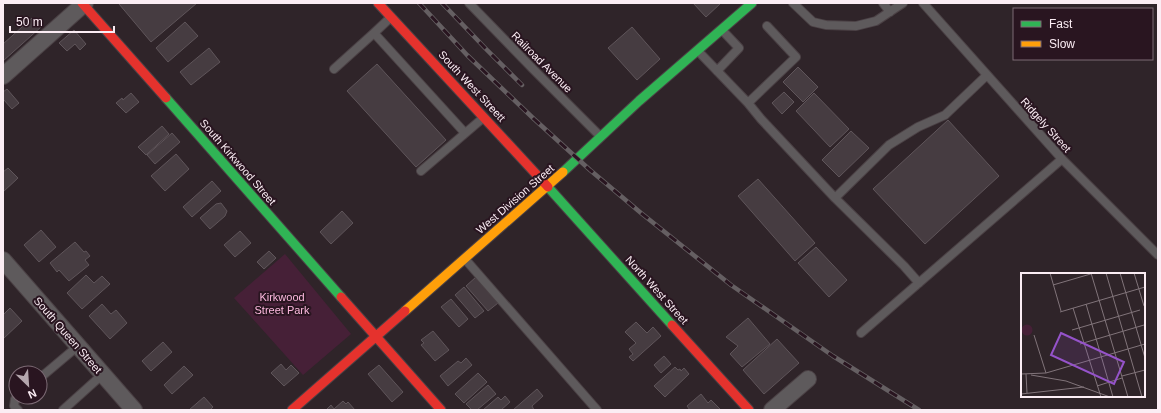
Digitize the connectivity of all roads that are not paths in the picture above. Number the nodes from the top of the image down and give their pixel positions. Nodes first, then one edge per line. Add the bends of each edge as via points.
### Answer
1 (83, 3) edge
2 (378, 3) edge
3 (469, 3) edge
4 (752, 3) edge
5 (793, 3) edge
6 (883, 3) edge
7 (903, 3) edge
8 (923, 3) edge
9 (890, 12) junction
10 (391, 17) junction
11 (767, 26) dead end
12 (721, 30) junction
13 (374, 32) junction
14 (698, 50) junction
15 (334, 70) dead end
16 (717, 71) junction
17 (987, 75) junction
18 (3, 76) edge
19 (748, 103) junction
20 (484, 117) junction
21 (465, 133) junction
22 (601, 136) junction
23 (1062, 160) junction
24 (421, 171) dead end
25 (548, 186) junction
26 (835, 198) junction
27 (1158, 255) edge
28 (465, 259) junction
29 (3, 260) edge
30 (919, 283) junction
31 (861, 332) dead end
32 (376, 336) junction
33 (78, 346) junction
34 (48, 371) edge
35 (103, 374) junction
36 (808, 379) dead end
37 (63, 410) edge
38 (134, 410) edge
39 (292, 410) edge
40 (441, 410) edge
41 (597, 410) edge
42 (749, 410) edge
43 (772, 410) edge

1 - 18 street
1 - 32 main road, South Kirkwood Street
2 - 10 main road, South West Streett
3 - 22 lane, Railroad Avenue
4 - 12 main road, West Division Street
5 - 9 lane via 813,22 826,25 856,26 876,21
6 - 9 lane
7 - 9 lane
8 - 17 lane, Ridgely Street
10 - 13 lane
10 - 20 main road, South West Streett
11 - 19 lane via 796,57
12 - 14 main road, West Division Street
12 - 16 lane via 739,48
13 - 15 lane
13 - 21 lane
14 - 16 lane
14 - 22 main road, West Division Street
16 - 19 lane
17 - 23 lane, Ridgely Street
17 - 26 lane via 945,115 918,127 889,145
19 - 26 lane
20 - 21 lane
20 - 25 main road, South West Streett
21 - 24 lane
22 - 25 main road, West Division Street
23 - 27 lane, Ridgely Street
23 - 30 lane
25 - 28 main road, West Division Street
25 - 42 main road, North West Street
26 - 30 lane
28 - 32 main road, West Division Street
28 - 41 lane
29 - 33 street, South Queen Street
30 - 31 lane
32 - 39 main road, West Division Street
32 - 40 main road, South Kirkwood Street
33 - 34 lane
33 - 35 street, South Queen Street
35 - 37 lane
35 - 38 street, South Queen Street
36 - 43 street

